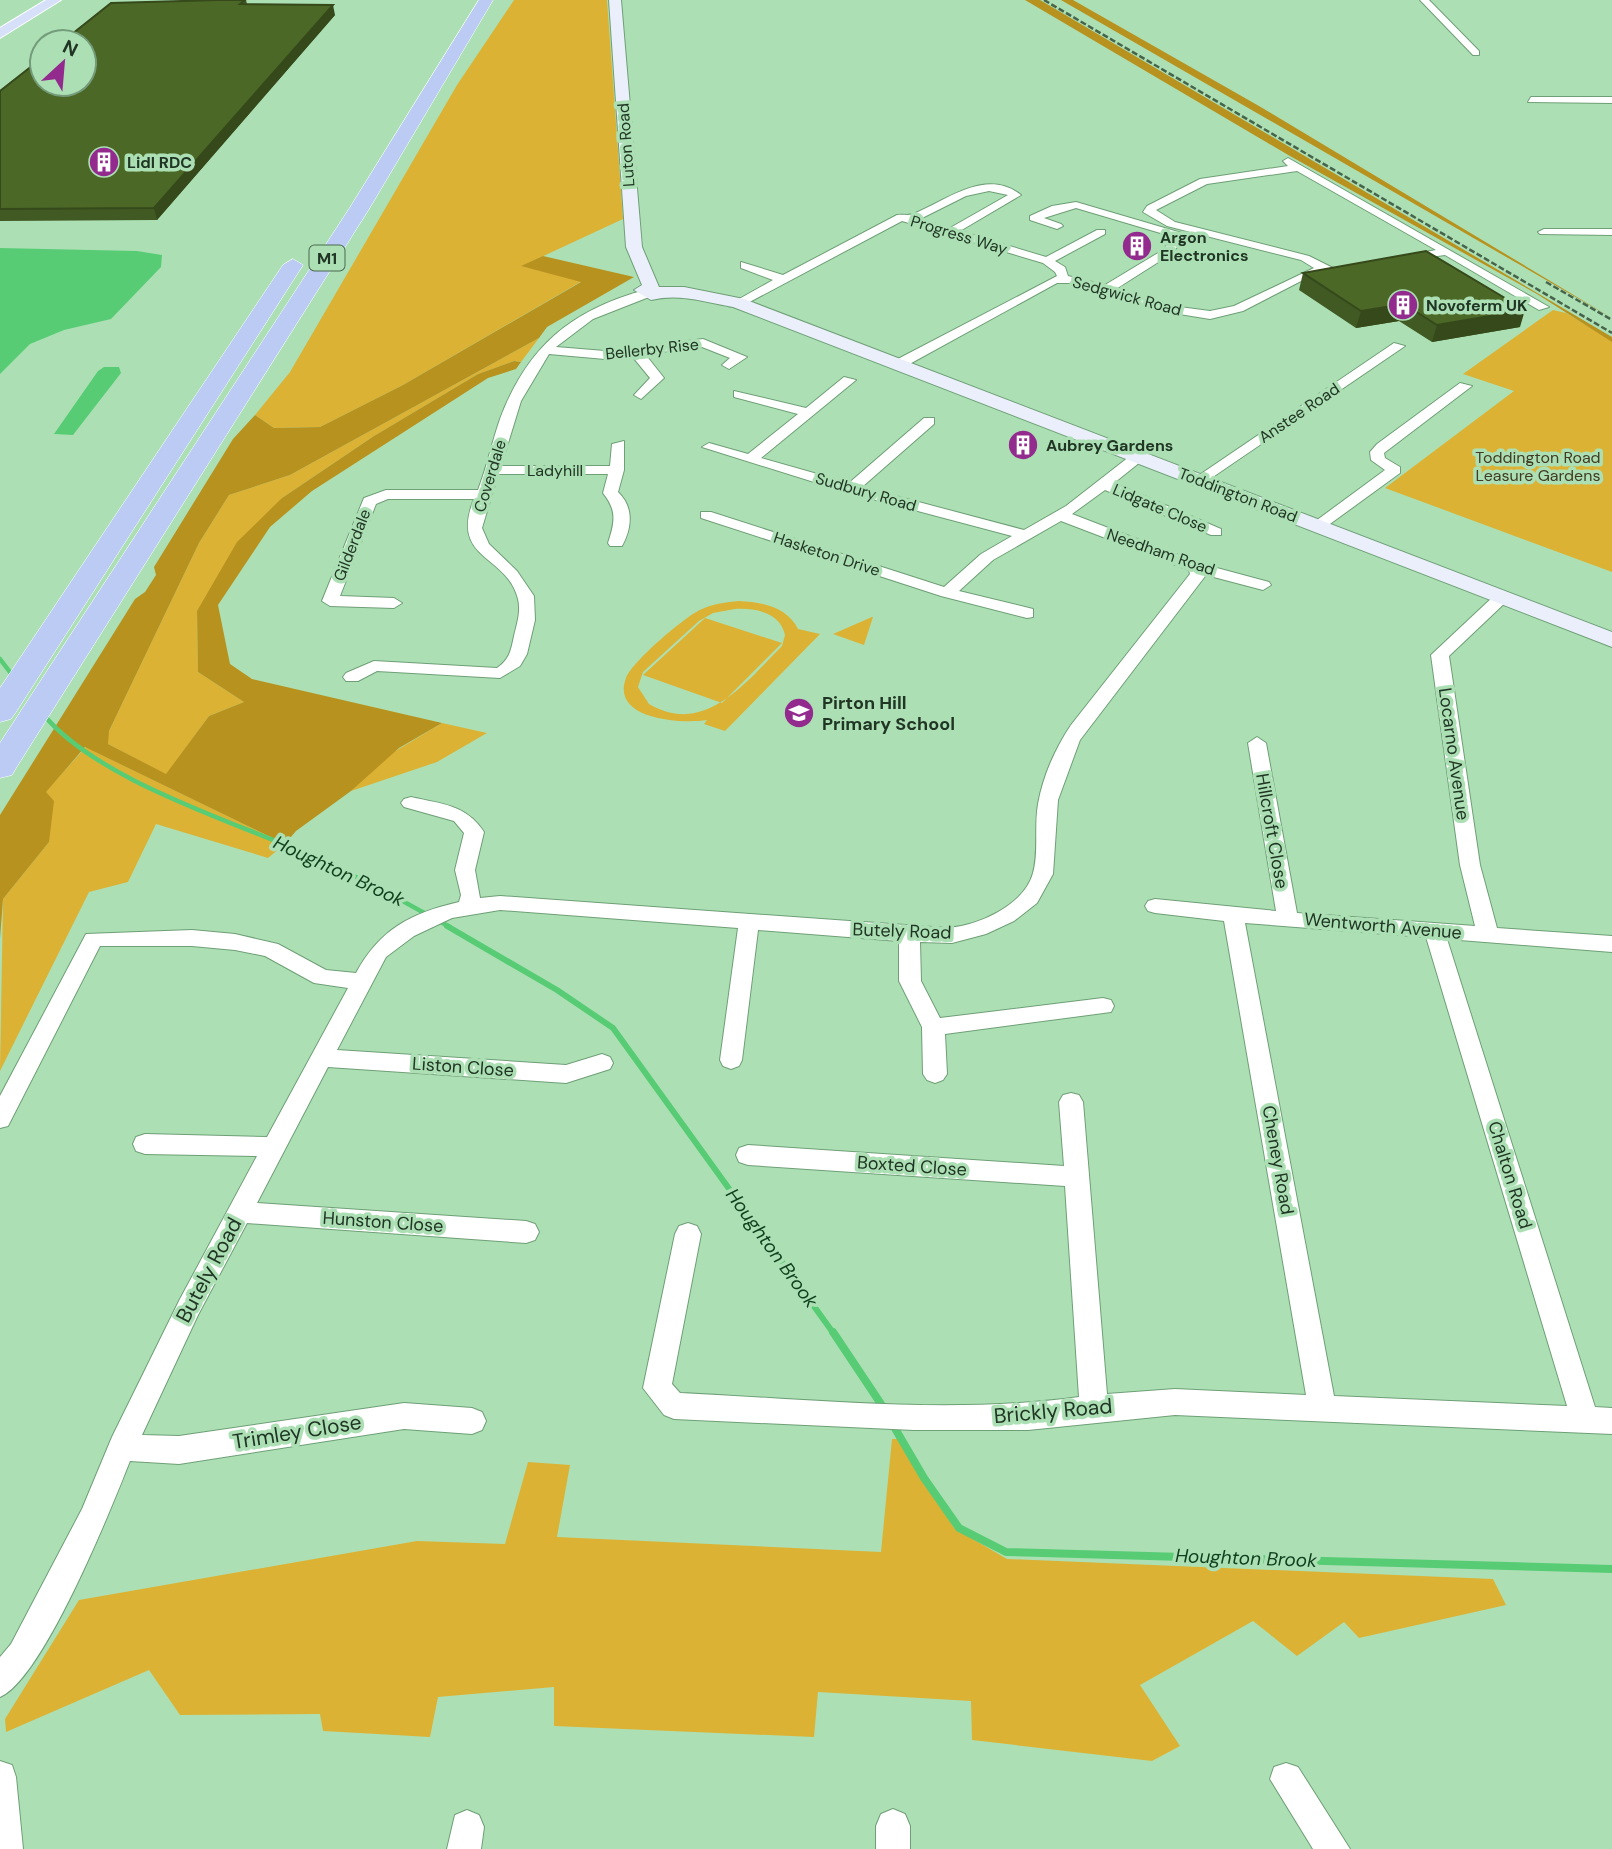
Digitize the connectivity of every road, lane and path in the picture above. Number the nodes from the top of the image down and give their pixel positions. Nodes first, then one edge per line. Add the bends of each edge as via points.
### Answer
1 (55, 0) edge
2 (467, 0) edge
3 (486, 0) edge
4 (497, 0) edge
5 (615, 0) edge
6 (1424, 0) edge
7 (452, 23) dead end
8 (0, 34) edge
9 (1476, 53) dead end
10 (1531, 100) dead end
11 (1612, 100) edge
12 (359, 209) junction
13 (910, 220) junction
14 (1057, 226) dead end
15 (951, 232) junction
16 (1101, 232) dead end
17 (1544, 232) dead end
18 (1612, 232) edge
19 (303, 248) dead end
20 (1447, 251) junction
21 (1394, 260) edge
22 (1047, 261) junction
23 (745, 265) dead end
24 (1338, 268) edge
25 (1325, 270) junction
26 (1063, 278) junction
27 (783, 279) junction
28 (1107, 289) junction
29 (654, 290) junction
30 (738, 303) junction
31 (1543, 307) dead end
32 (1399, 346) dead end
33 (547, 350) junction
34 (636, 352) junction
35 (740, 360) dead end
36 (899, 364) junction
37 (849, 380) dead end
38 (1465, 386) dead end
39 (739, 394) dead end
40 (641, 395) dead end
41 (809, 413) junction
42 (929, 421) dead end
43 (619, 444) dead end
44 (709, 447) dead end
45 (1139, 456) junction
46 (751, 459) junction
47 (492, 470) junction
48 (617, 470) junction
49 (1199, 480) junction
50 (1103, 484) junction
51 (851, 489) junction
52 (486, 495) junction
53 (706, 515) dead end
54 (1059, 515) junction
55 (1318, 526) junction
56 (1216, 532) dead end
57 (1024, 535) junction
58 (616, 543) dead end
59 (1196, 568) junction
60 (1263, 585) dead end
61 (947, 593) junction
62 (1501, 598) junction
63 (394, 603) dead end
64 (1027, 612) dead end
65 (1612, 640) edge
66 (44, 671) junction
67 (352, 677) dead end
68 (10, 715) edge
69 (1256, 743) dead end
70 (0, 768) edge
71 (411, 803) dead end
72 (468, 906) junction
73 (1155, 906) dead end
74 (1233, 915) junction
75 (1288, 918) junction
76 (749, 922) junction
77 (1434, 930) junction
78 (909, 933) junction
79 (1488, 934) junction
80 (1612, 944) edge
81 (363, 982) junction
82 (1103, 1006) dead end
83 (933, 1027) junction
84 (322, 1058) junction
85 (731, 1060) dead end
86 (602, 1063) dead end
87 (935, 1074) dead end
88 (1071, 1102) dead end
89 (0, 1119) edge
90 (145, 1144) dead end
91 (273, 1147) junction
92 (748, 1155) dead end
93 (1075, 1177) junction
94 (240, 1212) junction
95 (526, 1232) dead end
96 (688, 1234) dead end
97 (1321, 1406) junction
98 (1094, 1408) junction
99 (1599, 1420) edge
100 (472, 1421) dead end
101 (122, 1447) junction
102 (11, 1654) edge
103 (0, 1681) edge
104 (0, 1777) edge
105 (1286, 1779) dead end
106 (6, 1849) edge
107 (1333, 1849) edge

1 - 8 main road
2 - 7 highway
3 - 12 highway, M1
4 - 12 highway via 393,166
5 - 29 main road, Luton Road via 634,247
6 - 9 street
10 - 11 street
12 - 66 highway, M1
13 - 15 street, Progress Way
13 - 15 street via 976,187 1016,195
13 - 27 street, Progress Way via 901,217
14 - 28 street via 1028,217 1076,205 1181,236 1167,252
15 - 22 street, Progress Way
16 - 22 street
17 - 18 street
19 - 66 highway, M1
20 - 21 street
20 - 25 street via 1294,164 1204,181 1150,208 1149,212 1171,224 1305,258
20 - 31 street
22 - 26 street, Progress Way via 1061,270
23 - 27 street
24 - 25 street, Sedgwick Road
25 - 28 street, Sedgwick Road via 1296,277 1244,305 1213,315 1184,312
26 - 28 street, Sedgwick Road
26 - 36 street, Sedgwick Road
27 - 30 street, Progress Way
29 - 30 main road, Toddington Road via 705,294
29 - 33 street, Coverdale via 590,317 560,334
30 - 36 main road, Toddington Road
32 - 49 street, Anstee Road
33 - 34 street, Bellerby Rise via 605,355
33 - 47 street, Coverdale via 515,396
34 - 35 street, Bellerby Rise via 703,343
34 - 40 street via 657,378
36 - 45 main road, Toddington Road
37 - 41 street
38 - 55 street via 1377,452 1378,460 1395,470
39 - 41 street
41 - 46 street
42 - 51 street
43 - 48 street
44 - 46 street, Sudbury Road
45 - 49 main road, Toddington Road
45 - 50 street
46 - 51 street, Sudbury Road
47 - 48 street, Ladyhill
47 - 52 street, Coverdale
48 - 58 street via 610,493 622,509
49 - 55 main road, Toddington Road
50 - 54 street
50 - 56 street, Lidgate Close
51 - 57 street, Sudbury Road
52 - 63 street, Gilderdale via 386,494 374,498 326,608
52 - 67 street, Coverdale via 474,527 479,545 508,569 528,610 521,653 513,667 500,673 374,666
53 - 61 street, Hasketon Drive
54 - 57 street
54 - 59 street, Needham Road
55 - 62 main road, Toddington Road
57 - 61 street via 987,557
59 - 60 street, Needham Road
59 - 78 street, Butely Road via 1198,574 1065,749 1047,809 1043,874 1036,890 988,925 953,935
61 - 64 street, Hasketon Drive
62 - 65 main road, Toddington Road
62 - 79 street, Locarno Avenue via 1440,655 1470,865
66 - 68 highway, M1
68 - 70 highway, M1
69 - 75 street, Hillcroft Close
71 - 72 street via 461,816 474,832 465,870 471,895
72 - 76 street, Butely Road via 500,903
72 - 81 street, Butely Road via 413,925 378,952
73 - 74 street, Wentworth Avenue
74 - 75 street, Wentworth Avenue
74 - 97 street, Cheney Road
75 - 77 street, Wentworth Avenue
76 - 78 street, Butely Road
76 - 85 street
77 - 79 street, Wentworth Avenue
77 - 99 street, Chalton Road
78 - 83 street via 910,981
79 - 80 street, Wentworth Avenue
81 - 84 street, Butely Road
81 - 89 street via 322,977 270,949 235,942 93,939
82 - 83 street
83 - 87 street
84 - 86 street, Liston Close via 566,1074
84 - 91 street, Butely Road
88 - 93 street
90 - 91 street
91 - 94 street, Butely Road
92 - 93 street, Boxted Close
93 - 98 street
94 - 95 street, Hunston Close
94 - 101 street, Butely Road
96 - 98 street, Brickly Road via 657,1388 674,1406 1028,1418
97 - 98 street, Brickly Road via 1175,1402
97 - 99 street, Brickly Road
100 - 101 street, Trimley Close via 404,1416 179,1450
101 - 102 street, Butely Road via 92,1518
102 - 103 street, Butely Road
104 - 106 street
105 - 107 street

